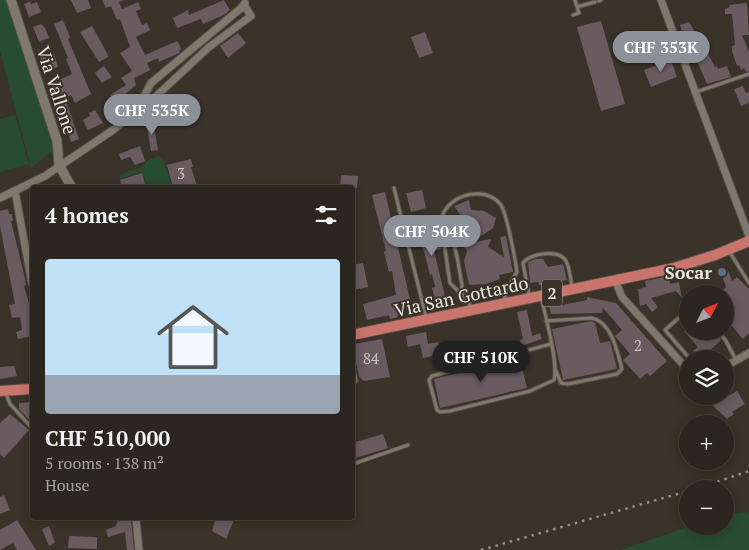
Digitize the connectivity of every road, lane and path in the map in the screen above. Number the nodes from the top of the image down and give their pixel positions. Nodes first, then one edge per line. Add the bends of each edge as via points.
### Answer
1 (12, 0) edge
2 (575, 0) edge
3 (661, 0) edge
4 (245, 2) edge
5 (595, 2) dead end
6 (577, 7) junction
7 (573, 15) dead end
8 (749, 74) edge
9 (695, 92) junction
10 (139, 110) junction
11 (59, 165) junction
12 (70, 185) edge
13 (394, 188) dead end
14 (15, 191) junction
15 (0, 198) edge
16 (443, 235) junction
17 (749, 236) edge
18 (749, 241) edge
19 (729, 250) junction
20 (30, 273) edge
21 (615, 280) junction
22 (749, 283) edge
23 (572, 289) junction
24 (462, 294) junction
25 (541, 295) junction
26 (530, 297) junction
27 (505, 303) junction
28 (472, 310) junction
29 (679, 318) edge
30 (427, 320) junction
31 (546, 321) junction
32 (355, 334) edge
33 (725, 340) edge
34 (550, 344) junction
35 (679, 352) edge
36 (749, 353) edge
37 (679, 356) edge
38 (736, 360) joint
39 (555, 368) junction
40 (30, 389) edge
41 (3, 391) edge
42 (30, 426) edge
43 (408, 445) dead end
44 (355, 463) edge
45 (136, 520) edge
46 (139, 550) edge

1 - 11 street, Via Vallone via 57,141
2 - 6 lane
3 - 9 street
4 - 10 street via 152,83
4 - 10 street via 251,16 209,47
5 - 6 lane
6 - 7 lane via 579,12
8 - 9 lane
9 - 17 street
10 - 11 street
11 - 12 street, Via Vallone
11 - 14 street
13 - 30 lane
14 - 15 street
14 - 20 street
16 - 24 lane via 453,244
16 - 24 lane via 450,283
16 - 27 lane via 444,211 454,200 476,194 497,201 504,211 517,272 505,295
18 - 19 main road, Via San Gottardo / 2
19 - 21 main road, Via San Gottardo / 2 via 689,264
19 - 22 lane
21 - 23 main road, Via San Gottardo / 2
21 - 37 street via 622,297
23 - 25 main road, Via San Gottardo / 2
23 - 26 lane via 565,260 558,255 543,254 528,258 523,263
24 - 28 lane
25 - 26 main road, Via San Gottardo / 2
25 - 31 lane
26 - 27 main road, Via San Gottardo / 2
27 - 28 main road, Via San Gottardo / 2
28 - 30 main road, Via San Gottardo / 2
29 - 35 lane via 665,330
30 - 32 main road, Via San Gottardo / 2
31 - 34 lane
31 - 39 lane via 598,320 614,341 622,369 617,374 565,384
33 - 38 lane
34 - 39 lane
34 - 39 lane via 434,375 429,380 440,412 530,391 555,378
36 - 38 street
40 - 41 main road
41 - 42 lane
43 - 44 lane
45 - 46 street

